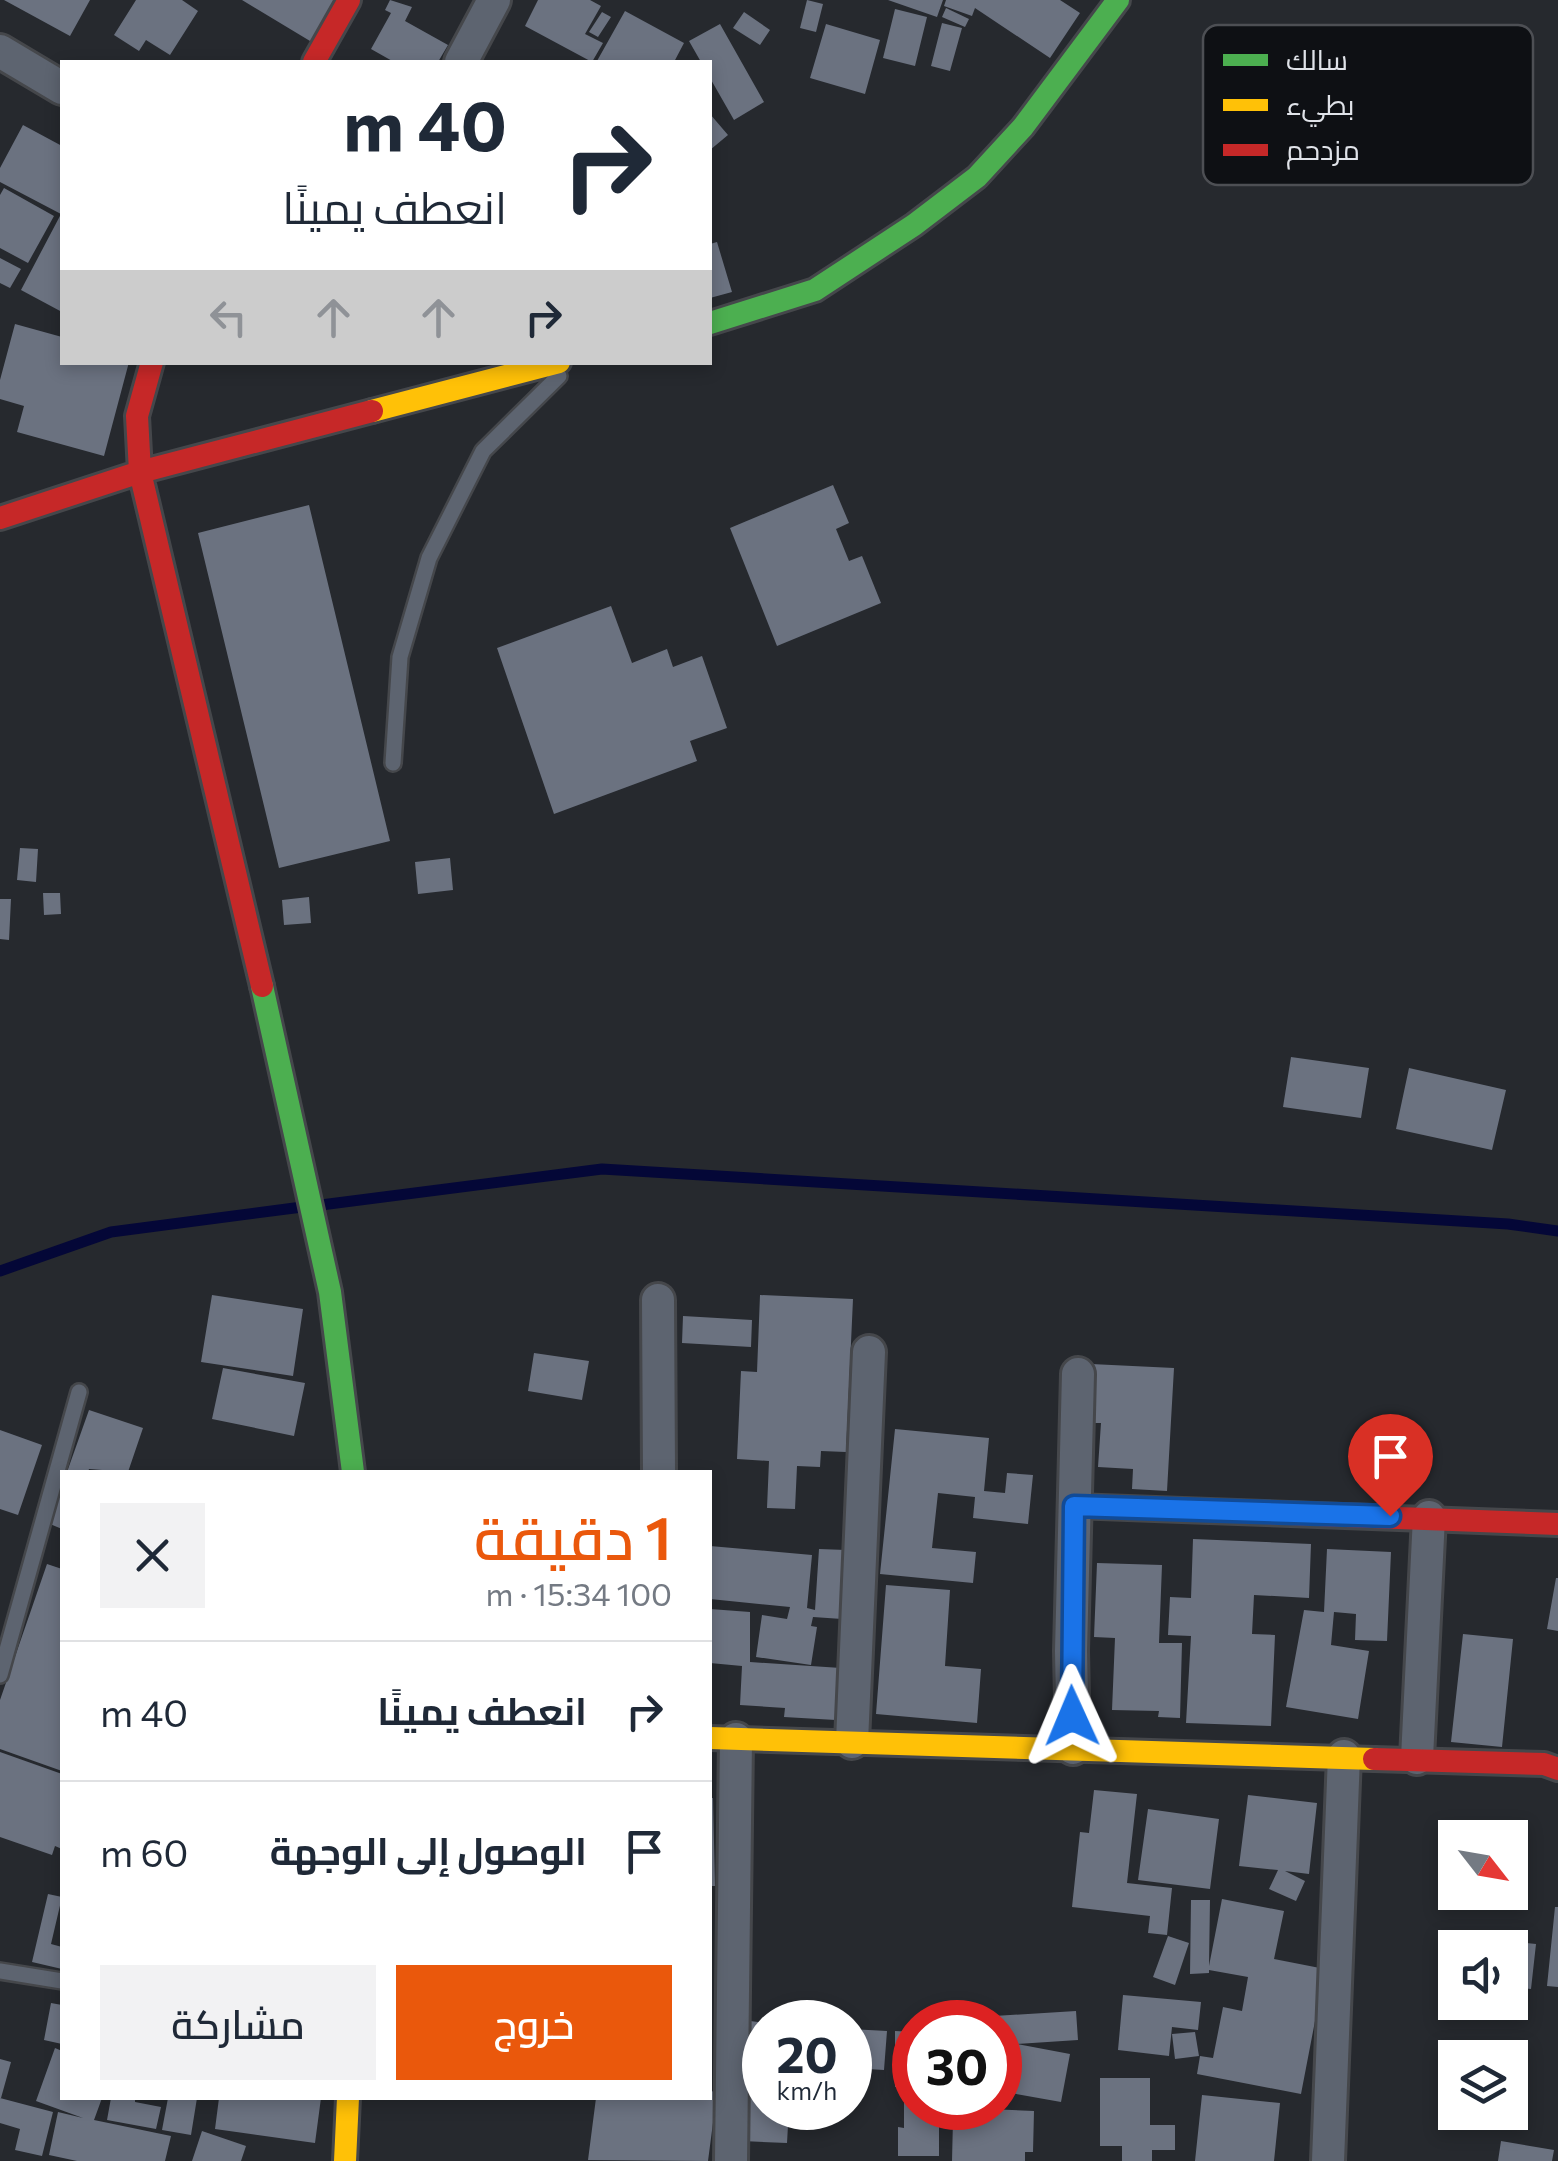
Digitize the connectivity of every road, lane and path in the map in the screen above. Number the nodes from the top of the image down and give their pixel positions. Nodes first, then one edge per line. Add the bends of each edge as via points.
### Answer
1 (350, 0) edge
2 (494, 0) edge
3 (1118, 0) edge
4 (0, 51) edge
5 (315, 60) edge
6 (462, 60) edge
7 (60, 87) edge
8 (712, 321) edge
9 (151, 365) edge
10 (548, 365) edge
11 (569, 365) edge
12 (140, 472) junction
13 (0, 518) edge
14 (393, 763) dead end
15 (658, 1300) dead end
16 (869, 1352) dead end
17 (1078, 1374) dead end
18 (79, 1392) dead end
19 (353, 1470) edge
20 (659, 1470) edge
21 (1074, 1506) junction
22 (1430, 1517) junction
23 (1558, 1524) edge
24 (0, 1675) edge
25 (723, 1739) edge
26 (852, 1742) junction
27 (1073, 1748) junction
28 (1344, 1756) junction
29 (1417, 1758) junction
30 (1558, 1769) edge
31 (0, 1971) edge
32 (60, 1980) edge
33 (348, 2100) edge
34 (345, 2161) edge
35 (731, 2161) edge
36 (1328, 2161) edge

1 - 5 street
2 - 6 street
3 - 8 street via 976,178 815,290
4 - 7 street
9 - 12 street via 136,405
10 - 12 street
11 - 14 lane via 482,451 429,558 400,657
12 - 13 street
12 - 19 street via 302,1156 330,1292
15 - 20 street
16 - 26 street
17 - 21 street
18 - 24 lane
21 - 22 street
21 - 27 street
22 - 23 street
22 - 29 street
25 - 26 street
25 - 35 street
26 - 27 street
27 - 28 street
28 - 29 street
28 - 36 street
29 - 30 street
31 - 32 lane
33 - 34 street

